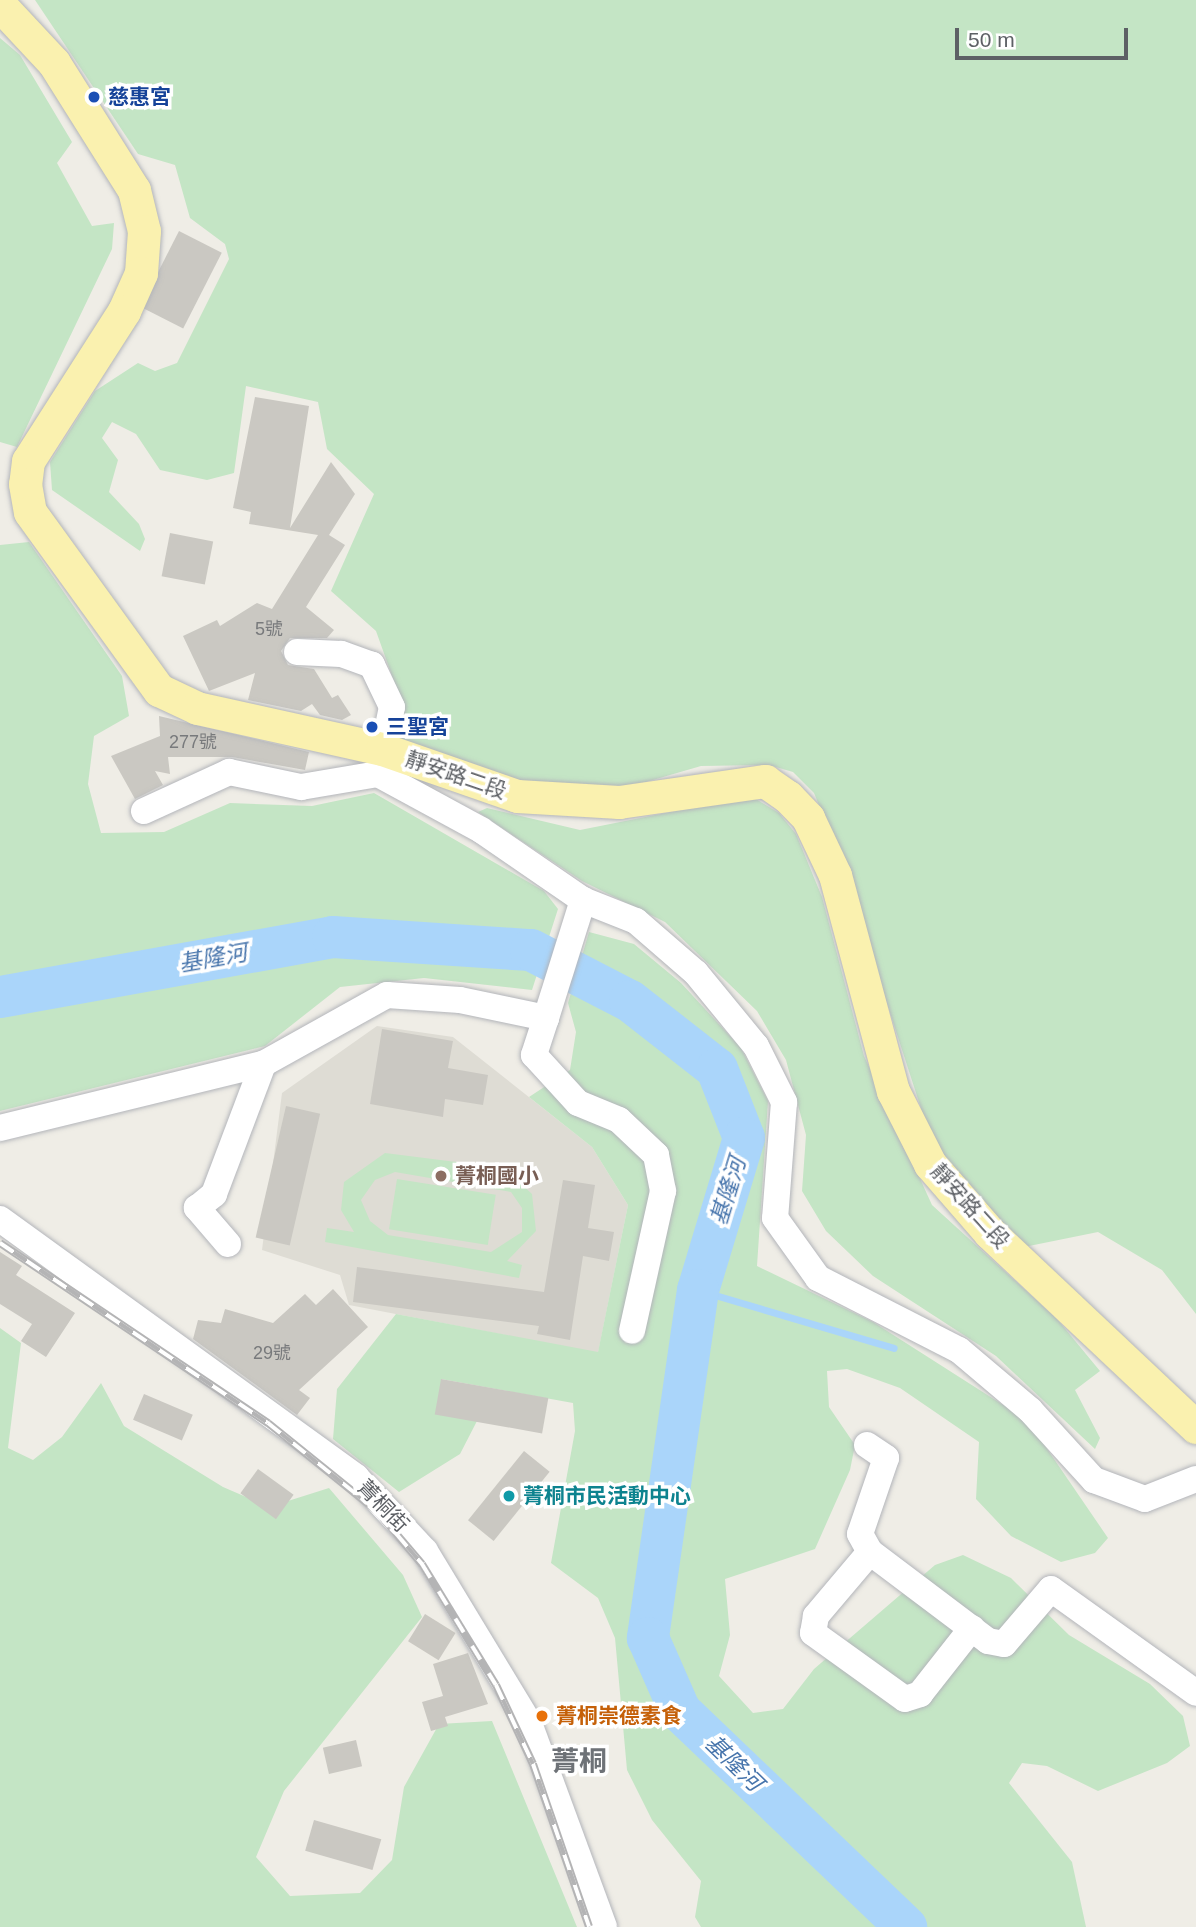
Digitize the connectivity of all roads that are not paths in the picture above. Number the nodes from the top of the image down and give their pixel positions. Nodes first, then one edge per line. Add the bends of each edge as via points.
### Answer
1 (0, 5) edge
2 (297, 652) dead end
3 (380, 762) junction
4 (144, 811) dead end
5 (579, 911) junction
6 (548, 1009) junction
7 (264, 1064) junction
8 (0, 1128) edge
9 (0, 1219) edge
10 (228, 1244) dead end
11 (632, 1331) dead end
12 (1196, 1427) edge
13 (867, 1445) dead end
14 (1196, 1479) edge
15 (870, 1552) junction
16 (972, 1628) junction
17 (1196, 1693) edge
18 (604, 1927) edge

1 - 3 main road, 靜安路二段 via 54,63 134,190 144,231 141,273 124,311 28,460 30,512 159,690 197,708
2 - 3 street via 341,653 372,665 392,707
3 - 4 street via 301,787 229,772
3 - 5 street via 481,830
3 - 12 main road, 靜安路二段 via 517,796 566,803 619,802 765,781 788,797 808,818 835,875 893,1091 930,1164 990,1233
5 - 6 street
5 - 14 street via 636,921 696,973 756,1046 784,1102 775,1218 818,1278 959,1350 1030,1410 1094,1480 1145,1499
6 - 7 street via 387,995
6 - 11 street via 534,1055 578,1103 619,1121 656,1155 663,1191
7 - 8 street
7 - 10 street via 214,1194 197,1208
9 - 18 street, 菁桐街 via 356,1477 425,1551 528,1723
13 - 15 street via 886,1458 860,1534
15 - 16 street
15 - 16 street via 816,1616 813,1633 905,1699 920,1694
16 - 17 street via 1004,1644 1051,1590

